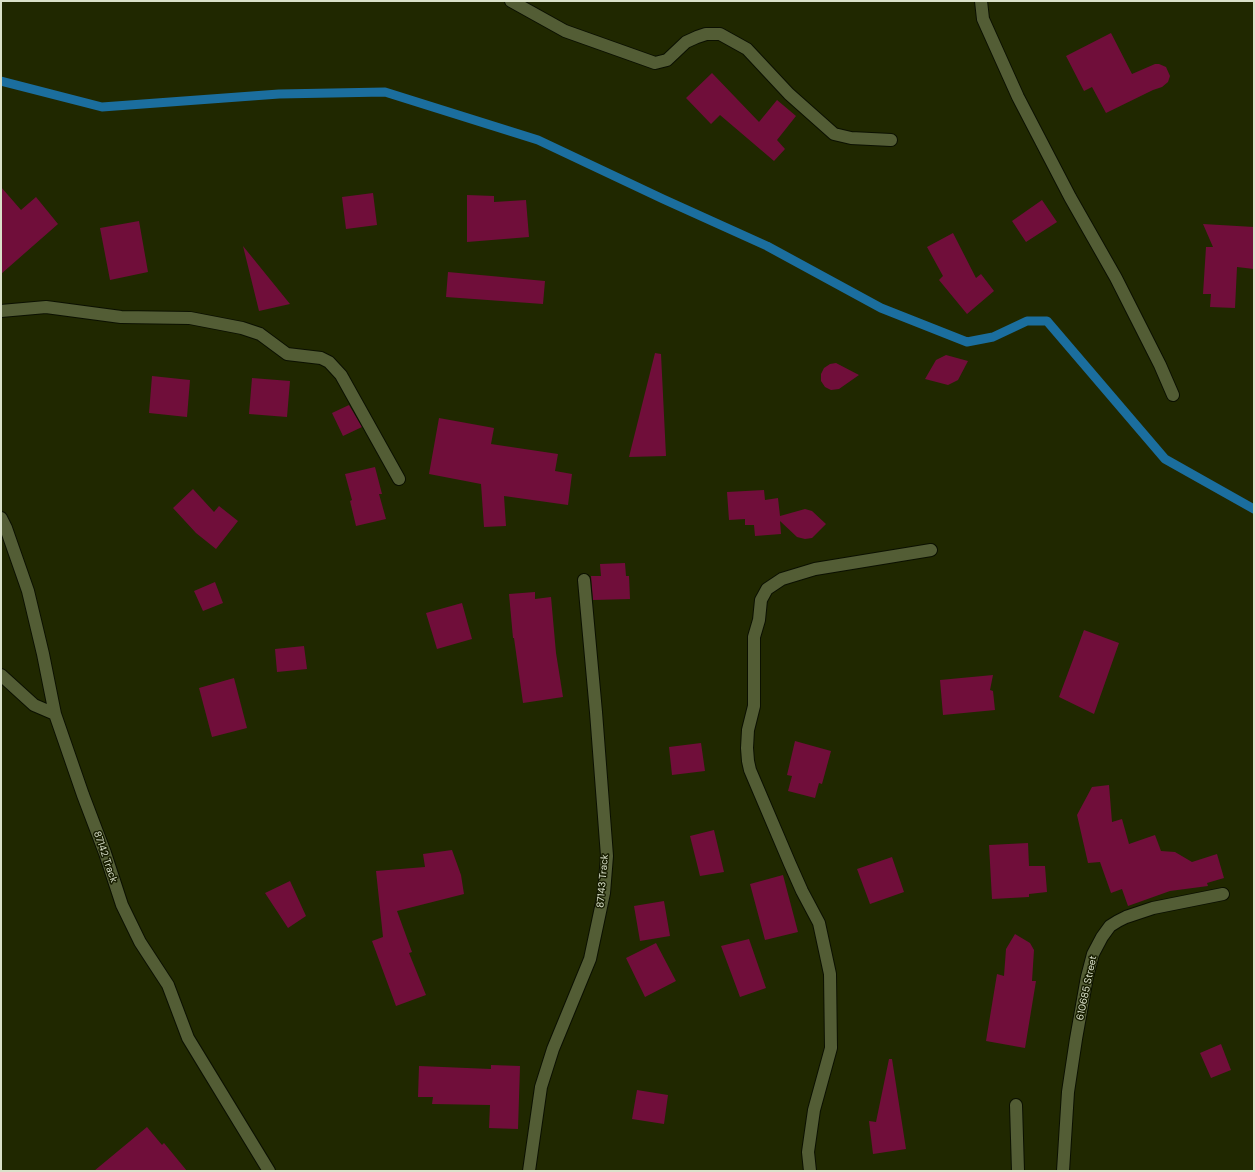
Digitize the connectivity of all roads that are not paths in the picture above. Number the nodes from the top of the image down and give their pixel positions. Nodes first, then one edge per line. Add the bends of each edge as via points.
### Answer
1 (511, 1) edge
2 (981, 1) edge
3 (891, 140) dead end
4 (1, 311) edge
5 (1173, 395) dead end
6 (399, 479) dead end
7 (1, 518) edge
8 (931, 550) dead end
9 (584, 580) dead end
10 (1, 676) edge
11 (54, 714) junction
12 (1223, 894) dead end
13 (1016, 1105) dead end
14 (269, 1171) edge
15 (529, 1171) edge
16 (810, 1171) edge
17 (1018, 1171) edge
18 (1063, 1171) edge

1 - 3 street via 564,31 655,63 667,60 686,42 697,37 720,34 747,49 789,94 834,134 851,138
2 - 5 street via 983,19 1018,97 1116,278
4 - 6 street via 46,307 120,317 190,318 260,334 286,354 320,358 329,362 341,375
7 - 11 street, 87142 Track via 28,591
8 - 16 street via 815,569 782,579 767,588 760,600 759,620 754,637 754,706 748,730 748,761 790,864 819,923 830,974 831,1048 814,1110 808,1152
9 - 15 street, 87143 Track via 607,856 604,893 590,959 552,1049 541,1087
10 - 11 street via 34,705
11 - 14 street, 87142 Track via 122,905 140,942 168,985 188,1038
12 - 18 street, 610685 Street via 1153,908 1126,917 1110,926 1102,937 1093,954 1087,977 1076,1038 1068,1092
13 - 17 street

